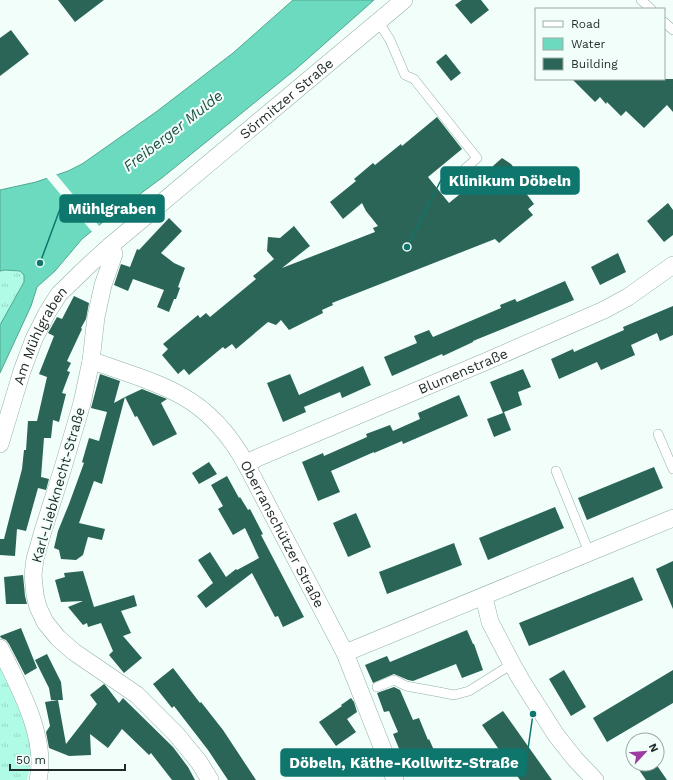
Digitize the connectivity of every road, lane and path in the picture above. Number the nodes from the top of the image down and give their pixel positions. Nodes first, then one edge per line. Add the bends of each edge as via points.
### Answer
1 (404, 0) edge
2 (641, 0) edge
3 (650, 8) edge
4 (378, 21) junction
5 (665, 23) edge
6 (673, 30) edge
7 (454, 179) dead end
8 (110, 246) junction
9 (673, 265) edge
10 (91, 361) junction
11 (658, 434) dead end
12 (0, 444) edge
13 (246, 464) junction
14 (673, 469) edge
15 (556, 471) dead end
16 (673, 518) edge
17 (589, 552) junction
18 (484, 597) junction
19 (0, 648) edge
20 (346, 653) junction
21 (512, 664) junction
22 (377, 687) dead end
23 (38, 780) edge
24 (210, 780) edge
25 (395, 780) edge
26 (595, 780) edge

1 - 4 street, Sörmitzer Straße
2 - 3 lane
4 - 7 lane via 390,40 405,74 414,79 477,158
4 - 8 street, Sörmitzer Straße
5 - 6 lane
8 - 10 street, Karl-Liebknecht-Straße via 114,254 96,317
8 - 12 street, Am Mühlgraben via 59,294 47,313 22,372
9 - 13 street, Blumenstraße via 628,297 604,310
10 - 13 street, Oberranschützer Straße via 170,390 193,402 223,430
10 - 24 street, Karl-Liebknecht-Straße via 82,402 35,559 34,585 38,607 45,622 58,638 74,652 137,694 156,713 199,762
11 - 14 lane
13 - 20 street, Oberranschützer Straße
15 - 17 lane
16 - 17 street
17 - 18 street
18 - 20 street
18 - 21 street via 490,622
19 - 23 street via 35,730 40,758
20 - 25 street, Oberranschützer Straße
21 - 22 lane via 468,691 454,695 406,686 394,680
21 - 26 street via 558,737

